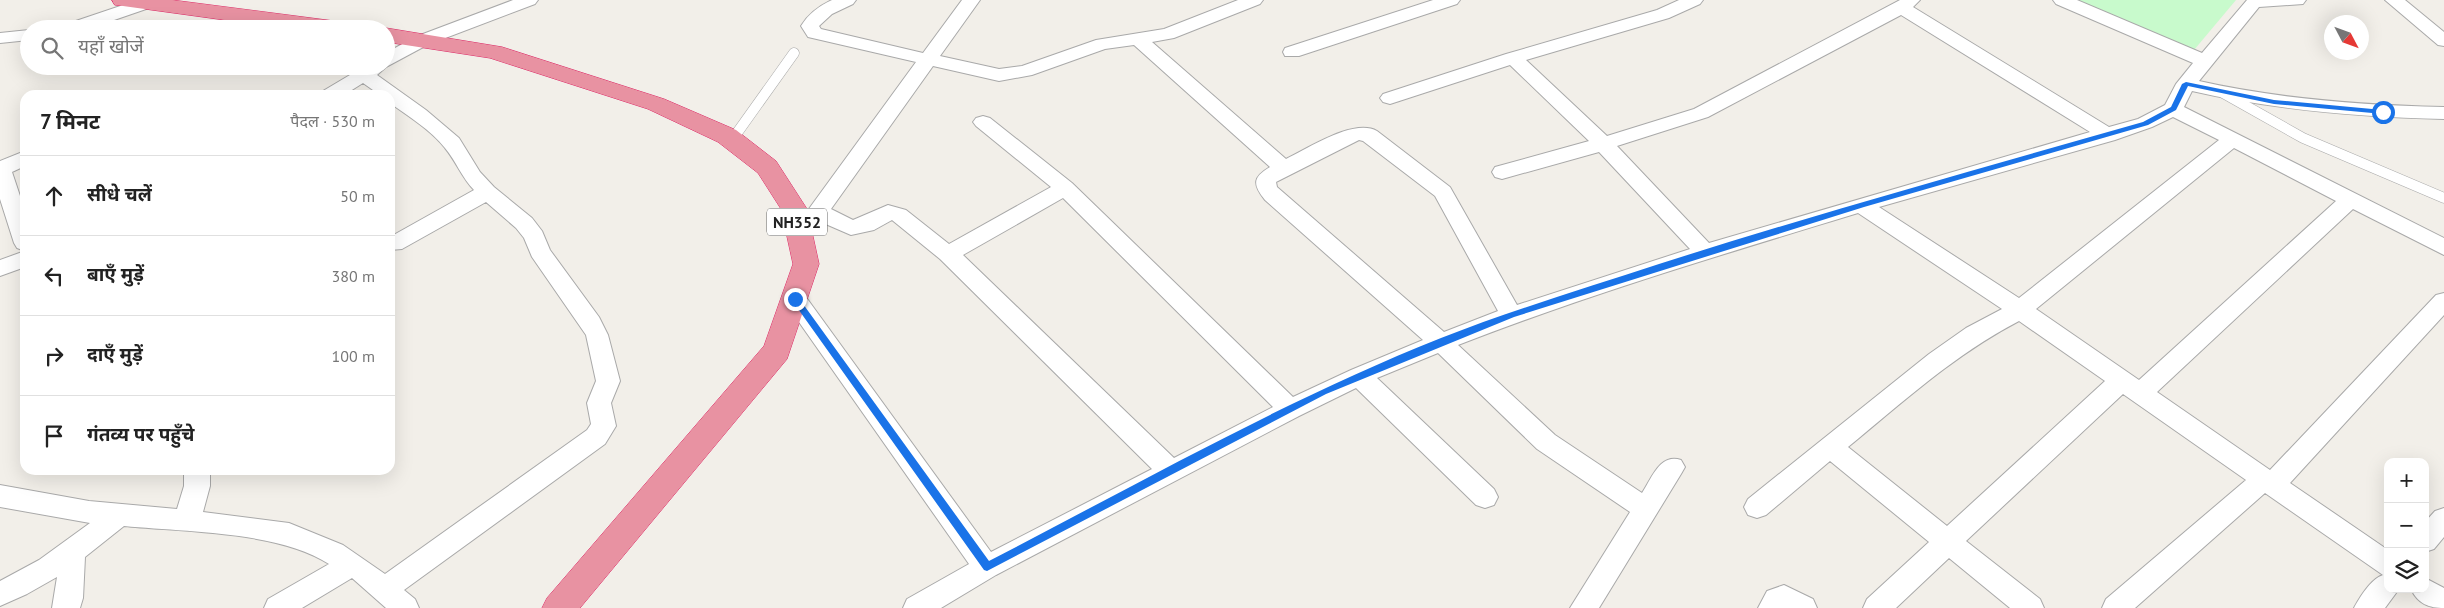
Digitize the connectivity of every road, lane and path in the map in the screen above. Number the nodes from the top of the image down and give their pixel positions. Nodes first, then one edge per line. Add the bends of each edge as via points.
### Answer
1 (528, 0) edge
2 (847, 0) edge
3 (970, 0) edge
4 (1254, 0) edge
5 (1450, 0) edge
6 (1694, 0) edge
7 (2062, 0) edge
8 (2298, 0) edge
9 (2394, 0) edge
10 (2256, 1) edge
11 (133, 2) edge
12 (1906, 4) edge
13 (91, 20) edge
14 (272, 20) edge
15 (20, 36) edge
16 (395, 37) edge
17 (0, 38) edge
18 (1138, 39) junction
19 (421, 41) junction
20 (2444, 41) edge
21 (1292, 52) dead end
22 (794, 53) dead end
23 (395, 56) edge
24 (1513, 58) junction
25 (928, 59) junction
26 (2204, 61) junction
27 (363, 75) edge
28 (376, 75) edge
29 (2186, 84) junction
30 (338, 90) edge
31 (393, 90) edge
32 (395, 92) edge
33 (2223, 93) junction
34 (1390, 98) dead end
35 (2173, 109) junction
36 (2444, 113) edge
37 (983, 122) dead end
38 (2108, 135) junction
39 (2233, 139) junction
40 (732, 140) junction
41 (1603, 144) junction
42 (20, 160) edge
43 (1284, 168) junction
44 (1502, 172) dead end
45 (1065, 188) junction
46 (487, 192) junction
47 (2444, 198) edge
48 (2351, 199) junction
49 (1861, 205) junction
50 (818, 212) junction
51 (20, 229) edge
52 (800, 236) junction
53 (395, 243) edge
54 (2444, 247) edge
55 (1705, 252) junction
56 (948, 254) junction
57 (20, 261) edge
58 (0, 268) edge
59 (795, 299) junction
60 (2444, 301) edge
61 (2020, 310) junction
62 (1511, 315) junction
63 (1441, 342) junction
64 (1359, 376) junction
65 (2131, 387) junction
66 (1290, 409) junction
67 (1830, 447) junction
68 (1672, 467) dead end
69 (1172, 472) junction
70 (198, 475) edge
71 (2268, 482) junction
72 (0, 496) edge
73 (1485, 498) dead end
74 (1757, 507) dead end
75 (1645, 509) junction
76 (119, 515) junction
77 (2444, 519) edge
78 (187, 521) junction
79 (2429, 536) edge
80 (1949, 542) junction
81 (72, 554) junction
82 (2384, 562) edge
83 (352, 564) junction
84 (987, 567) junction
85 (385, 588) junction
86 (2384, 590) edge
87 (2429, 592) edge
88 (0, 594) edge
89 (2444, 603) edge
90 (66, 608) edge
91 (278, 608) edge
92 (405, 608) edge
93 (559, 608) edge
94 (917, 608) edge
95 (1584, 608) edge
96 (1772, 608) edge
97 (1803, 608) edge
98 (1877, 608) edge
99 (2030, 608) edge
100 (2116, 608) edge
101 (2368, 608) edge

1 - 19 street
2 - 25 street via 813,20 810,26 814,33
3 - 25 street
4 - 18 street via 1168,34
5 - 21 street
6 - 24 street via 1663,14
7 - 26 street
8 - 10 street
9 - 20 street
10 - 26 street
11 - 13 street
11 - 14 highway
12 - 38 street
12 - 41 street via 1701,113
15 - 17 street
16 - 19 highway, NH352
18 - 25 street via 1102,44 1011,74 985,73
18 - 43 street
19 - 23 street
19 - 40 highway, NH352 via 494,52 656,104
22 - 40 lane
24 - 34 street
24 - 41 street
25 - 50 street
26 - 29 street
27 - 30 street
28 - 31 street
29 - 33 street
29 - 35 street
32 - 46 street via 452,143 473,177
33 - 36 street via 2274,102 2383,112
33 - 47 lane via 2247,110 2287,130
35 - 38 street via 2146,123
35 - 39 street
37 - 45 street
38 - 49 street
39 - 48 street
39 - 61 street
40 - 52 highway, NH352 via 767,167 794,209
41 - 44 street
41 - 55 street
42 - 51 street via 1,171
43 - 62 street via 1355,134 1370,136 1443,192
43 - 63 street via 1267,178 1265,183 1272,195
45 - 56 street
45 - 66 street
46 - 53 street
46 - 85 street via 524,223 597,335 608,381 599,404 604,426 596,437
48 - 54 street
48 - 65 street
49 - 55 street
49 - 61 street
50 - 52 street
50 - 56 street via 851,228 866,225 888,212 894,213
52 - 59 highway, NH352 via 806,264
55 - 62 street
56 - 69 street
57 - 58 street
59 - 84 street
59 - 93 highway, NH352 via 777,351
60 - 71 street
61 - 65 street
61 - 67 street via 1974,334 1936,360
62 - 63 street
63 - 64 street
63 - 75 street via 1546,442
64 - 66 street
64 - 73 street
65 - 71 street
65 - 80 street
66 - 69 street
67 - 74 street
67 - 80 street
68 - 75 street
69 - 84 street
70 - 78 street
71 - 82 street
71 - 100 street
72 - 76 street
75 - 95 street
76 - 78 street
76 - 81 street
77 - 79 street
78 - 83 street via 288,534
80 - 98 street
80 - 99 street
81 - 88 street via 47,571
81 - 90 street
83 - 85 street
83 - 91 street
84 - 94 street
85 - 92 street
86 - 101 street
87 - 89 street
96 - 97 street via 1777,600 1784,597

